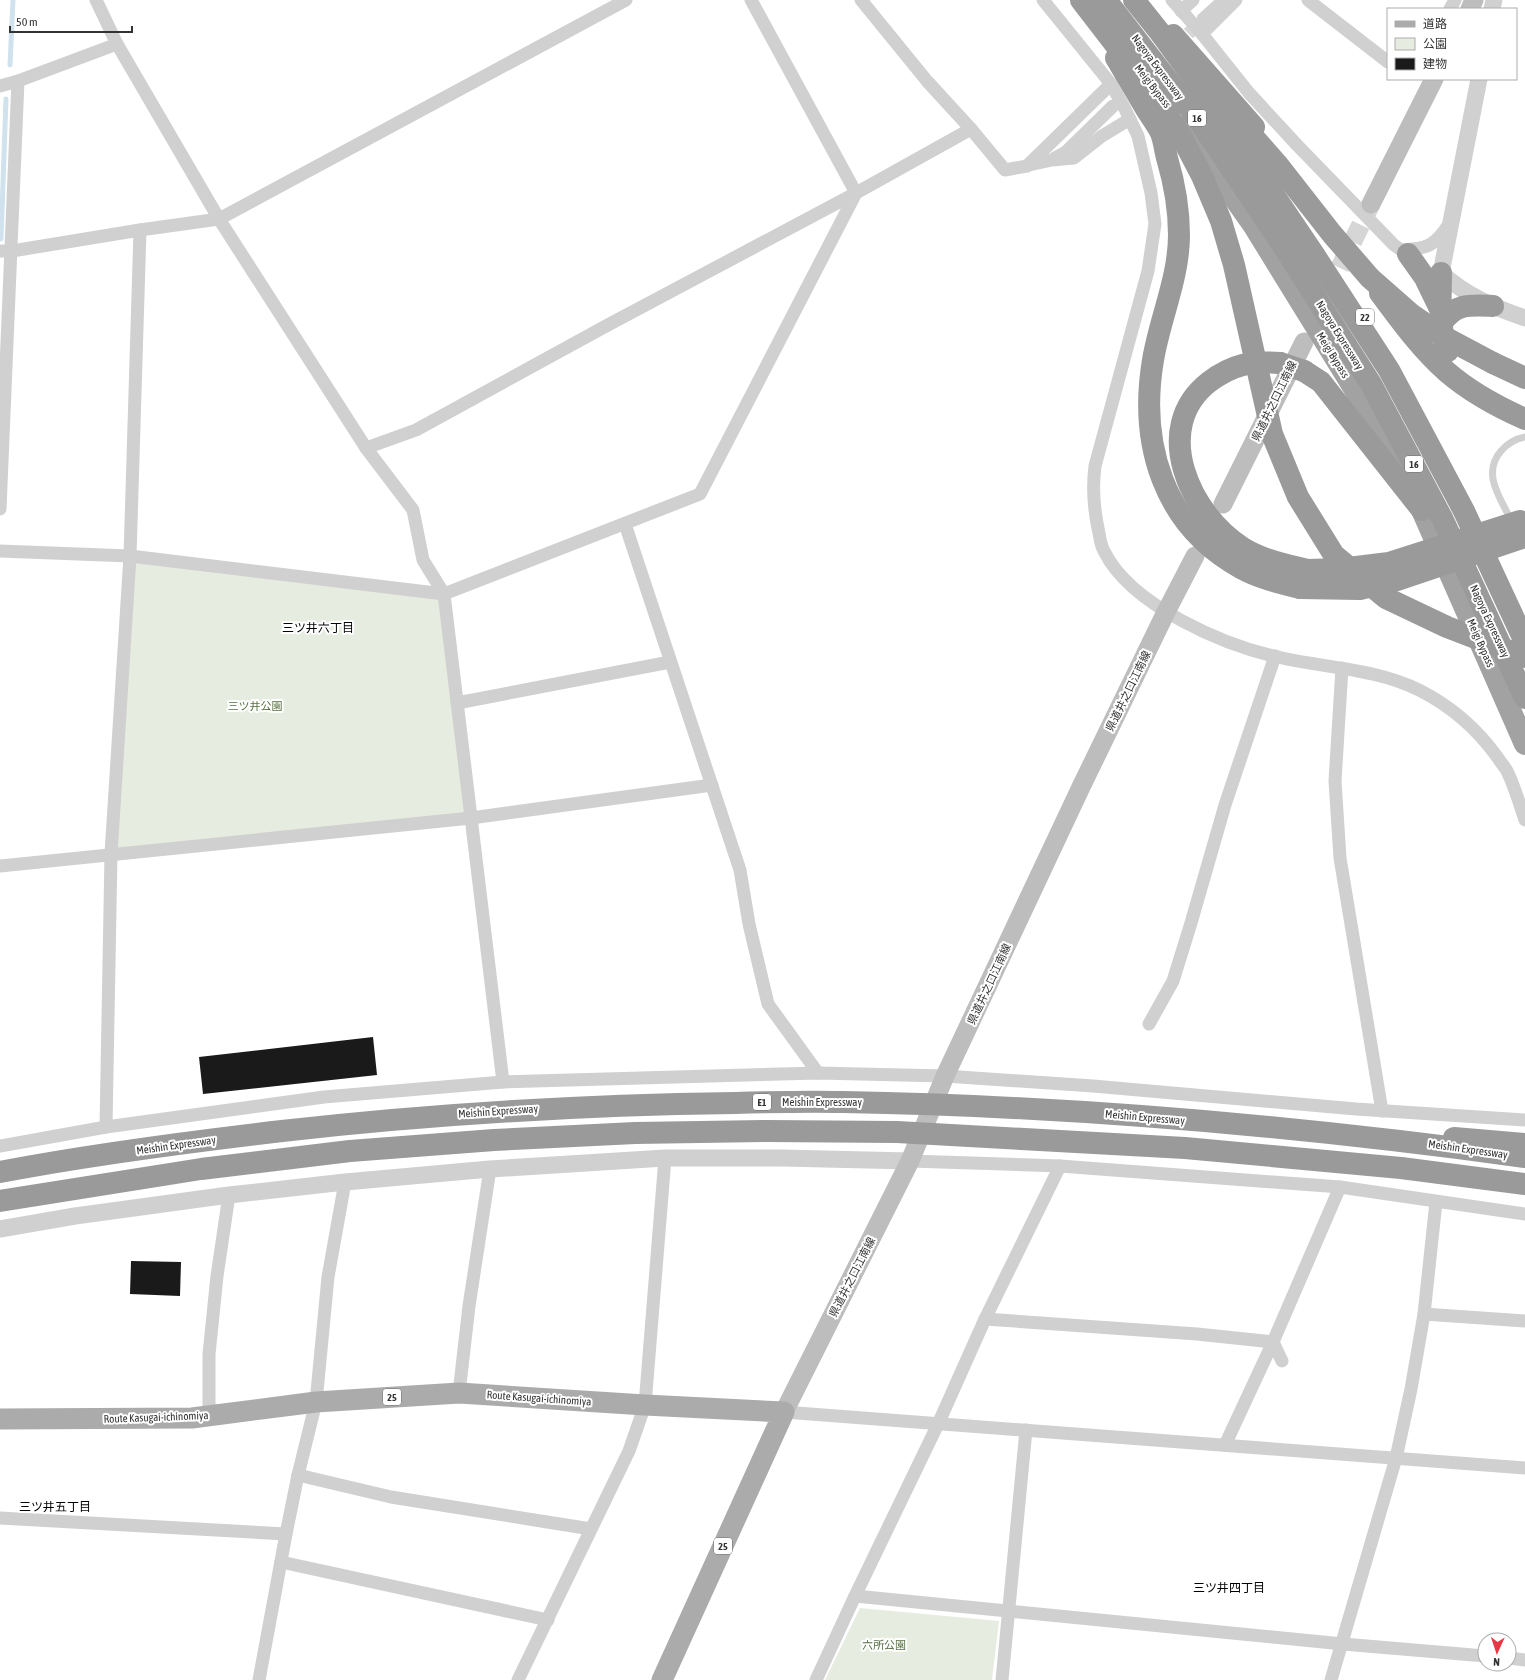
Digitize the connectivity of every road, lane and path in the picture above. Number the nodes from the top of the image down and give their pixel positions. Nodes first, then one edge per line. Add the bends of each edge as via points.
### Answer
1 (96, 0) edge
2 (626, 0) edge
3 (751, 0) edge
4 (861, 0) edge
5 (1043, 0) edge
6 (1083, 0) edge
7 (1106, 0) edge
8 (1134, 0) edge
9 (1143, 0) edge
10 (1172, 0) edge
11 (1193, 0) edge
12 (1224, 0) edge
13 (1236, 0) edge
14 (1308, 0) edge
15 (1181, 11) junction
16 (1203, 20) tunnel mouth
17 (1202, 34) junction
18 (1168, 35) junction
19 (117, 44) junction
20 (1387, 61) edge
21 (1433, 80) edge
22 (1479, 80) edge
23 (18, 81) junction
24 (1111, 84) junction
25 (0, 86) edge
26 (1113, 106) dead end
27 (1130, 119) junction
28 (970, 129) junction
29 (1052, 160) junction
30 (1027, 166) junction
31 (856, 193) junction
32 (1371, 204) tunnel mouth
33 (219, 219) junction
34 (1452, 219) junction
35 (140, 230) junction
36 (6, 251) edge
37 (1404, 252) junction
38 (1441, 273) junction
39 (1493, 306) junction
40 (1525, 318) edge
41 (1442, 319) junction
42 (1304, 342) dead end
43 (1525, 378) edge
44 (1480, 395) junction
45 (1525, 419) edge
46 (1525, 437) edge
47 (366, 448) junction
48 (1223, 504) dead end
49 (0, 509) edge
50 (1422, 510) junction
51 (625, 524) junction
52 (1523, 530) edge
53 (0, 551) edge
54 (130, 556) junction
55 (1195, 556) dead end
56 (1304, 579) junction
57 (444, 594) junction
58 (1166, 612) junction
59 (1525, 619) edge
60 (1525, 642) edge
61 (1275, 656) junction
62 (1525, 657) edge
63 (670, 662) junction
64 (1342, 668) junction
65 (1525, 698) edge
66 (457, 703) junction
67 (1525, 744) edge
68 (712, 785) junction
69 (471, 818) junction
70 (1525, 820) edge
71 (111, 854) junction
72 (0, 866) edge
73 (1149, 1024) dead end
74 (818, 1073) junction
75 (945, 1076) junction
76 (503, 1082) junction
77 (1382, 1111) junction
78 (1525, 1120) edge
79 (106, 1127) junction
80 (1413, 1142) junction
81 (1525, 1144) edge
82 (0, 1146) edge
83 (1525, 1157) edge
84 (665, 1158) junction
85 (910, 1161) junction
86 (1060, 1166) junction
87 (490, 1169) junction
88 (0, 1172) edge
89 (345, 1182) junction
90 (1525, 1184) edge
91 (1340, 1187) junction
92 (229, 1195) junction
93 (0, 1201) edge
94 (1436, 1202) junction
95 (1525, 1214) edge
96 (0, 1229) edge
97 (1424, 1314) junction
98 (985, 1319) junction
99 (1525, 1321) edge
100 (1273, 1342) junction
101 (1282, 1361) dead end
102 (459, 1393) junction
103 (316, 1402) junction
104 (645, 1405) junction
105 (784, 1412) junction
106 (209, 1416) junction
107 (0, 1419) edge
108 (939, 1422) junction
109 (1026, 1430) junction
110 (1226, 1444) junction
111 (1396, 1458) junction
112 (1525, 1468) edge
113 (298, 1475) junction
114 (0, 1518) edge
115 (591, 1529) junction
116 (286, 1534) junction
117 (280, 1562) junction
118 (855, 1596) junction
119 (1009, 1611) junction
120 (548, 1620) junction
121 (1343, 1644) junction
122 (1477, 1655) edge
123 (259, 1680) edge
124 (518, 1680) edge
125 (662, 1680) edge
126 (816, 1680) edge
127 (1002, 1680) edge
128 (1332, 1680) edge

1 - 19 street
2 - 33 street
3 - 31 street
4 - 28 street
5 - 24 street
6 - 50 highway, Meigi Bypass via 1166,101 1254,226 1357,393
6 - 56 highway via 1161,134 1177,194 1179,236 1174,277 1153,360 1148,408 1153,450 1161,476 1176,507 1193,530 1213,549 1241,568 1271,580
6 - 62 highway, bridge via 1158,100 1202,176 1221,221 1234,265 1272,434 1298,497 1334,555 1386,598 1447,627
7 - 65 highway, Nagoya Expressway / 16, bridge via 1200,122 1371,384 1444,520
8 - 18 highway, Nagoya Expressway / 16
9 - 18 highway, 22
10 - 15 street
11 - 15 street
12 - 16 street
13 - 17 street
14 - 20 street
15 - 17 street
17 - 37 street via 1249,93 1375,226
18 - 43 highway, bridge via 1370,278 1411,314 1446,338
18 - 44 highway via 1269,144 1320,206 1409,331 1431,357 1448,373
18 - 59 highway, 22 via 1366,318 1431,428
18 - 60 highway, Nagoya Expressway / 16, bridge via 1389,370 1464,511
19 - 23 street
19 - 33 street
21 - 32 main road
22 - 34 street
23 - 25 street
23 - 36 street
24 - 27 street
24 - 30 street
26 - 29 street via 1066,152
27 - 29 street via 1102,136 1074,158
27 - 58 street via 1138,136 1143,157 1155,224 1148,271 1095,466 1095,515 1103,550 1117,573 1146,599
28 - 30 street via 1005,170
28 - 31 street
29 - 30 street
31 - 47 street via 416,430
31 - 51 street via 700,494
33 - 35 street
33 - 47 street
34 - 37 street via 1441,237 1429,246
34 - 38 street
35 - 36 street
35 - 54 street
36 - 49 street
37 - 38 street
37 - 41 highway via 1425,278 1438,303
38 - 39 street via 1468,294
38 - 41 highway
39 - 40 street
39 - 41 highway via 1471,305 1454,310
41 - 44 highway via 1444,341 1450,357
42 - 48 main road, 県道井之口江南線
44 - 45 highway
46 - 52 lane via 1510,442 1502,450 1494,463 1492,477
47 - 57 street via 413,510 423,560
50 - 56 highway, bridge via 1321,382 1304,371 1280,363 1245,364 1230,369 1195,395 1188,407 1179,448 1182,468 1192,495 1216,526 1242,548
50 - 67 highway, Meigi Bypass
51 - 57 street
51 - 63 street
52 - 56 highway, bridge via 1389,563 1340,569
53 - 54 street
54 - 57 street
54 - 71 street
55 - 58 main road, 県道井之口江南線
57 - 66 street
58 - 61 street via 1242,648
58 - 75 main road, 県道井之口江南線
61 - 64 street
61 - 73 street via 1225,805 1173,981
63 - 66 street
63 - 68 street
64 - 70 street via 1394,679 1456,713 1485,740 1508,772
64 - 77 street via 1335,781 1340,858
66 - 69 street
68 - 69 street
68 - 74 street via 740,870 749,924 768,1004
69 - 71 street
69 - 76 street
71 - 72 street
71 - 79 street
74 - 75 street
74 - 76 street
75 - 77 street
75 - 85 main road, 県道井之口江南線
76 - 79 street via 324,1097
77 - 78 street
79 - 82 street
80 - 81 highway via 1442,1137
80 - 83 highway, Meishin Expressway / E1, bridge
80 - 88 highway, Meishin Expressway / E1, bridge via 1048,1109 840,1102 629,1104 493,1111 346,1124 199,1141
84 - 85 street
84 - 87 street
84 - 104 street
85 - 86 street
85 - 105 main road, 県道井之口江南線
86 - 91 street
86 - 98 street
87 - 89 street
87 - 102 street via 469,1306
89 - 92 street
89 - 103 street via 328,1276
90 - 93 highway, bridge via 1401,1168 1185,1148 897,1132 767,1130 494,1140 350,1151 201,1169
91 - 94 street
91 - 100 street
92 - 96 street
92 - 106 street via 209,1354
94 - 95 street
94 - 97 street
97 - 99 street
97 - 111 street
98 - 100 street
98 - 108 street
100 - 101 street
100 - 110 street
102 - 103 main road, Route Kasugai-ichinomiya / 25
102 - 104 main road, Route Kasugai-ichinomiya / 25
103 - 106 main road, Route Kasugai-ichinomiya / 25
103 - 113 street
104 - 105 main road, Route Kasugai-ichinomiya / 25
104 - 115 street via 629,1451
105 - 108 street
105 - 125 main road, 25
106 - 107 main road, Route Kasugai-ichinomiya / 25
108 - 109 street
108 - 118 street
109 - 110 street
109 - 119 street
110 - 111 street
111 - 112 street
111 - 121 street
113 - 115 street via 391,1497
113 - 116 street
114 - 116 street
115 - 120 street
116 - 117 street
117 - 120 street
117 - 123 street
118 - 119 street
118 - 126 street
119 - 121 street
119 - 127 street
120 - 124 street
121 - 122 street
121 - 128 street

